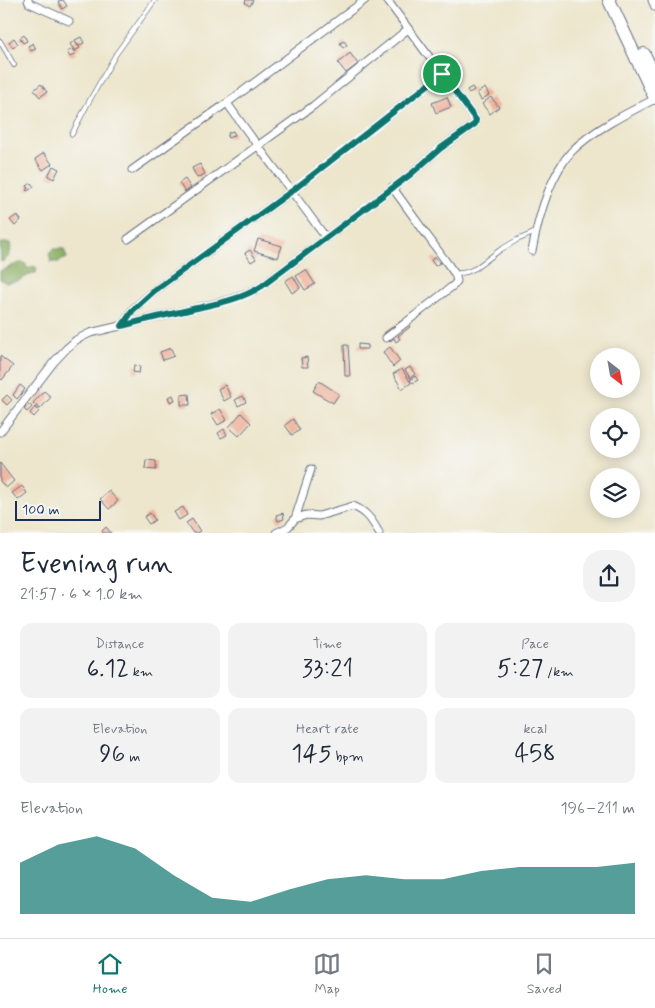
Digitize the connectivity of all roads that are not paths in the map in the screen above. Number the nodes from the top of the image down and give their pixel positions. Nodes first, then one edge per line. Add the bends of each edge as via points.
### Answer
1 (28, 0) edge
2 (155, 0) edge
3 (365, 0) edge
4 (387, 0) edge
5 (609, 0) edge
6 (618, 0) edge
7 (652, 0) edge
8 (655, 7) edge
9 (69, 21) dead end
10 (408, 29) junction
11 (0, 41) edge
12 (14, 65) dead end
13 (442, 74) junction
14 (655, 77) edge
15 (655, 98) edge
16 (227, 103) junction
17 (72, 134) dead end
18 (257, 146) junction
19 (132, 170) dead end
20 (392, 187) junction
21 (292, 191) junction
22 (536, 232) junction
23 (326, 238) junction
24 (128, 240) dead end
25 (532, 251) dead end
26 (455, 274) junction
27 (122, 326) junction
28 (386, 338) dead end
29 (0, 432) edge
30 (311, 469) dead end
31 (295, 519) junction
32 (276, 533) edge
33 (379, 533) edge

1 - 9 street
2 - 17 lane via 116,54
3 - 16 street
4 - 10 street
5 - 15 highway
6 - 14 highway
7 - 8 street
10 - 13 street
10 - 18 street via 313,106
11 - 12 lane
13 - 20 street via 476,120 475,124
13 - 21 street
15 - 22 street via 586,139 571,152 552,184
16 - 18 street
16 - 19 street
18 - 21 street
18 - 24 street
20 - 23 street
20 - 26 street
21 - 23 street
21 - 27 street via 154,291 133,310
22 - 25 street
22 - 26 lane via 500,250 476,268
23 - 27 street via 251,293
26 - 28 street via 457,281 454,285
27 - 29 street via 90,333 76,340 53,363
30 - 31 street
31 - 32 street
31 - 33 street via 353,506 372,519

